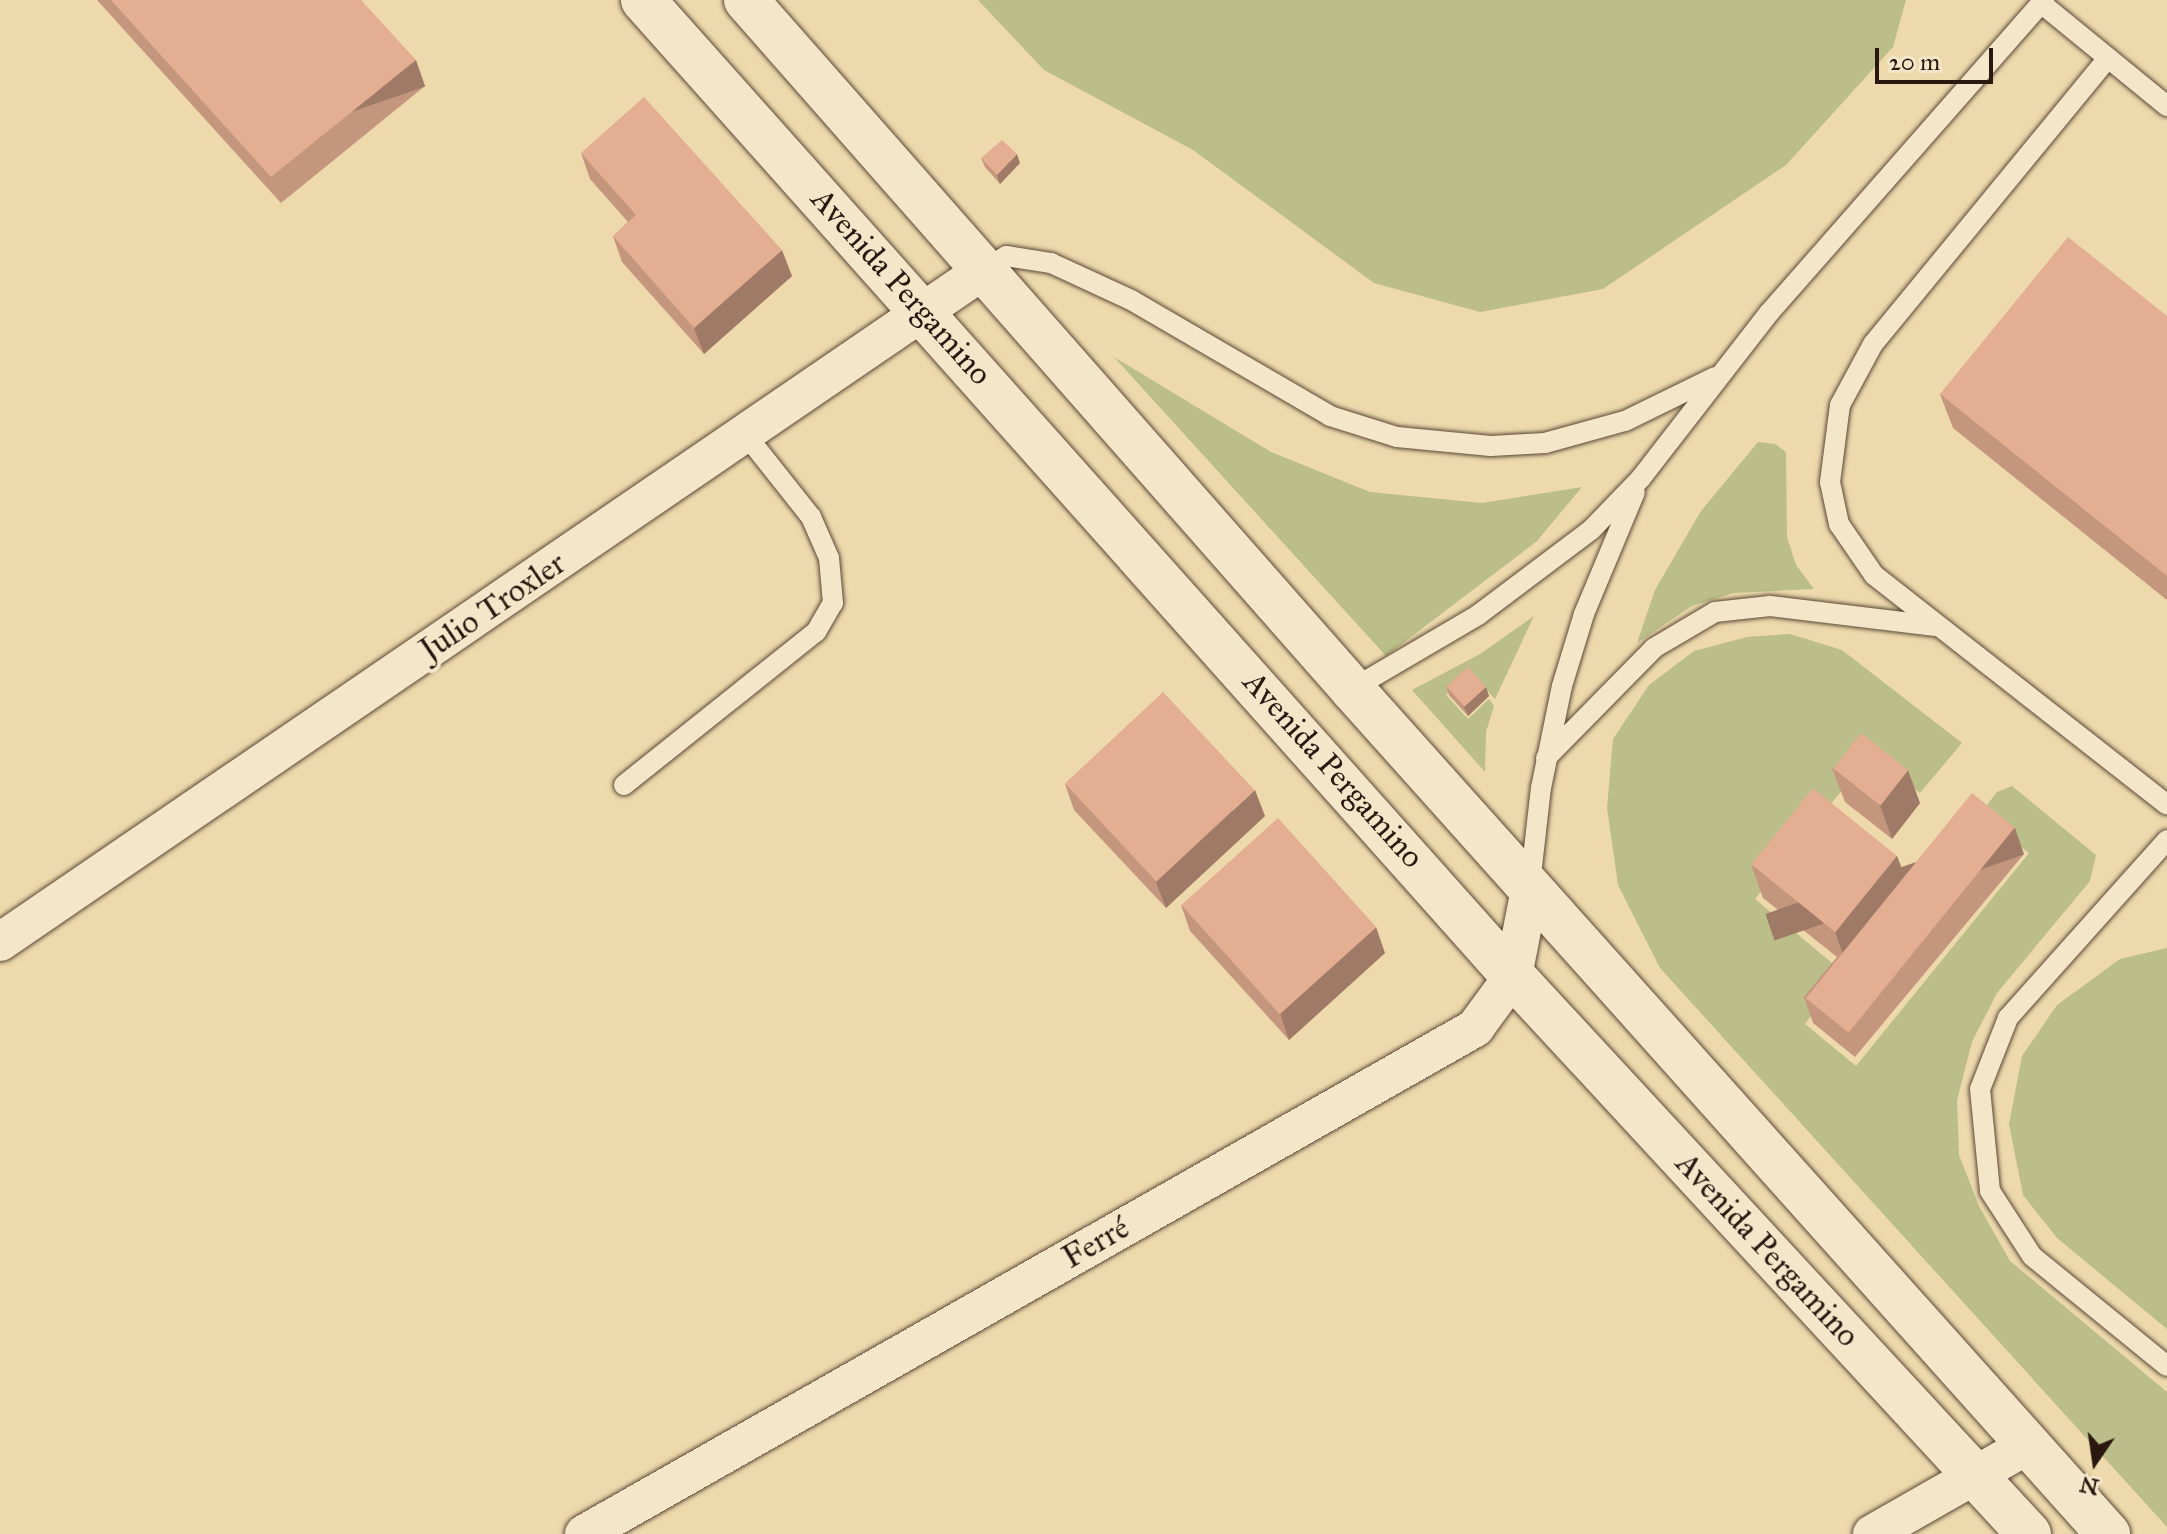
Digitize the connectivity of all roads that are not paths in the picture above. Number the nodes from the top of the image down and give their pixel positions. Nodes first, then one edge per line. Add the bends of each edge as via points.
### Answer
1 (643, 0) edge
2 (746, 0) edge
3 (2042, 2) edge
4 (2108, 58) junction
5 (2167, 106) edge
6 (984, 270) junction
7 (925, 313) junction
8 (1718, 375) junction
9 (746, 435) junction
10 (1641, 478) junction
11 (1941, 627) junction
12 (1352, 689) junction
13 (1546, 758) junction
14 (624, 785) dead end
15 (2167, 805) edge
16 (2167, 840) edge
17 (1530, 889) junction
18 (0, 942) edge
19 (1513, 976) junction
20 (2167, 1366) edge
21 (2028, 1445) junction
22 (1975, 1475) junction
23 (584, 1534) edge
24 (1872, 1534) edge
25 (2029, 1534) edge
26 (2108, 1534) edge

1 - 7 main road, Avenida Pergamino
2 - 6 main road, Avenida Pergamino
3 - 4 lane
3 - 8 lane
4 - 5 lane
4 - 11 lane via 1873,344 1840,405 1830,482 1839,524 1874,575
6 - 7 street, Julio Troxler
6 - 8 lane via 1006,256 1051,263 1131,300 1330,416 1397,437 1491,446 1584,436
6 - 12 main road, Avenida Pergamino
7 - 9 street, Julio Troxler
7 - 19 main road, Avenida Pergamino
8 - 10 lane
9 - 14 lane via 811,517 829,558 833,603 816,632
9 - 18 street, Julio Troxler
10 - 12 lane via 1591,530 1536,574
10 - 13 lane via 1584,614
11 - 13 lane via 1770,606 1715,612 1654,648
11 - 15 lane
12 - 17 main road, Avenida Pergamino
13 - 17 lane
16 - 20 lane via 2008,1018 1980,1089 1990,1191 2032,1256
17 - 19 street, Ferré
17 - 21 main road, Avenida Pergamino
19 - 22 main road, Avenida Pergamino
19 - 23 street, Ferré via 1475,1028
21 - 22 street
21 - 26 main road, Avenida Pergamino
22 - 24 street
22 - 25 main road, Avenida Pergamino

